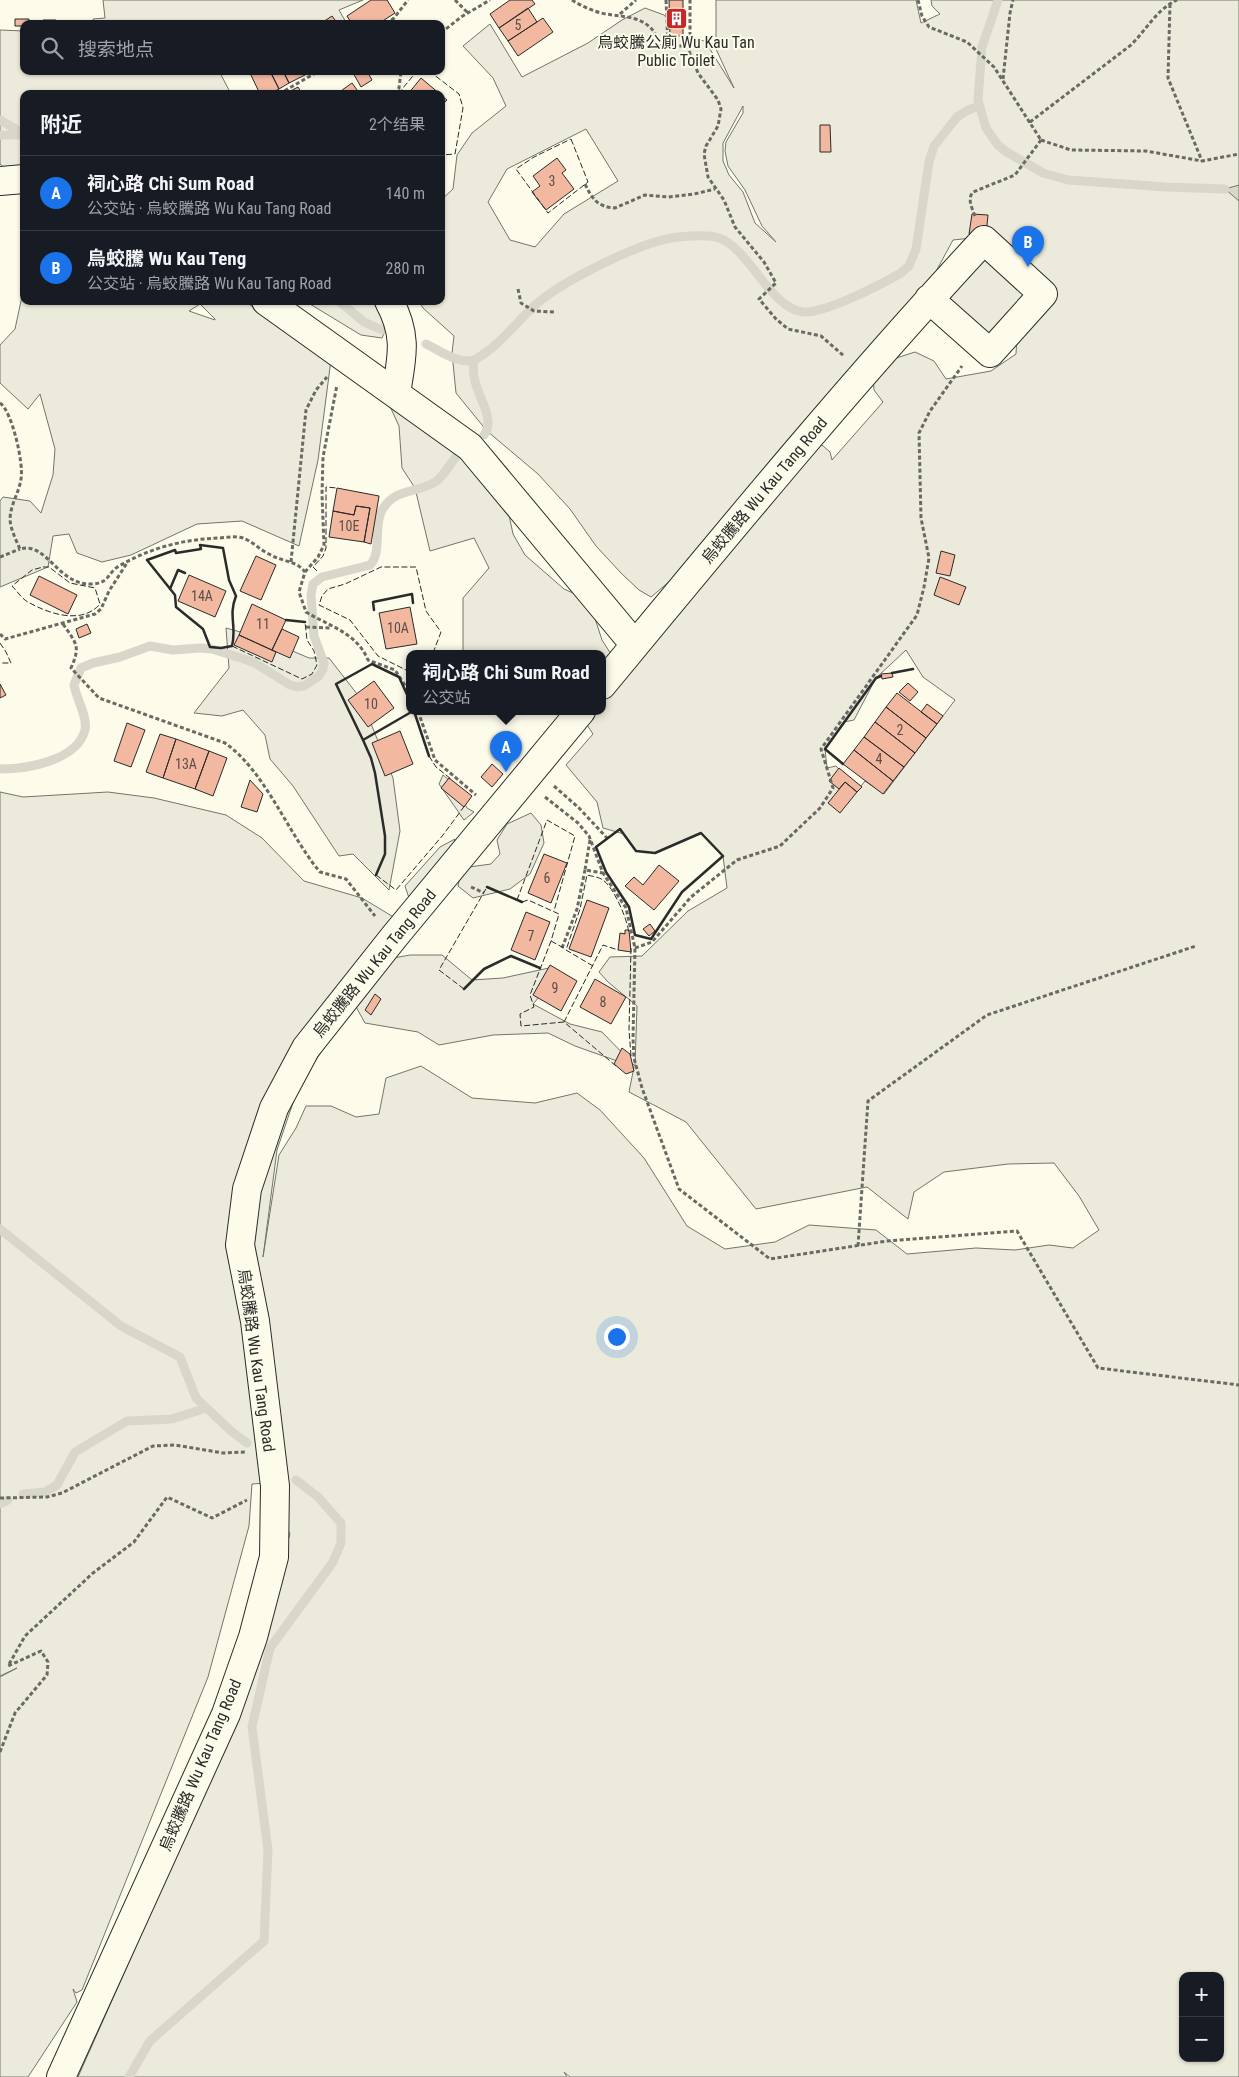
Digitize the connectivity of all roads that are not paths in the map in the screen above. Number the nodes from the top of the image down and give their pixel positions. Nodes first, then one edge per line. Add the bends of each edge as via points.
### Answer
1 (20, 180) edge
2 (0, 182) edge
3 (929, 299) junction
4 (272, 305) edge
5 (391, 305) edge
6 (396, 394) junction
7 (635, 645) junction
8 (606, 680) edge
9 (578, 715) edge
10 (61, 2077) edge

1 - 2 street
3 - 3 street, 烏蛟騰路 Wu Kau Tang Road via 984,240 1043,294 990,353
3 - 7 street, 烏蛟騰路 Wu Kau Tang Road
4 - 6 street
5 - 6 street via 403,337
6 - 7 street via 481,458
7 - 8 street, 烏蛟騰路 Wu Kau Tang Road
9 - 10 street, 烏蛟騰路 Wu Kau Tang Road via 306,1048 274,1108 247,1188 240,1245 254,1321 275,1486 274,1558 253,1637 226,1714

